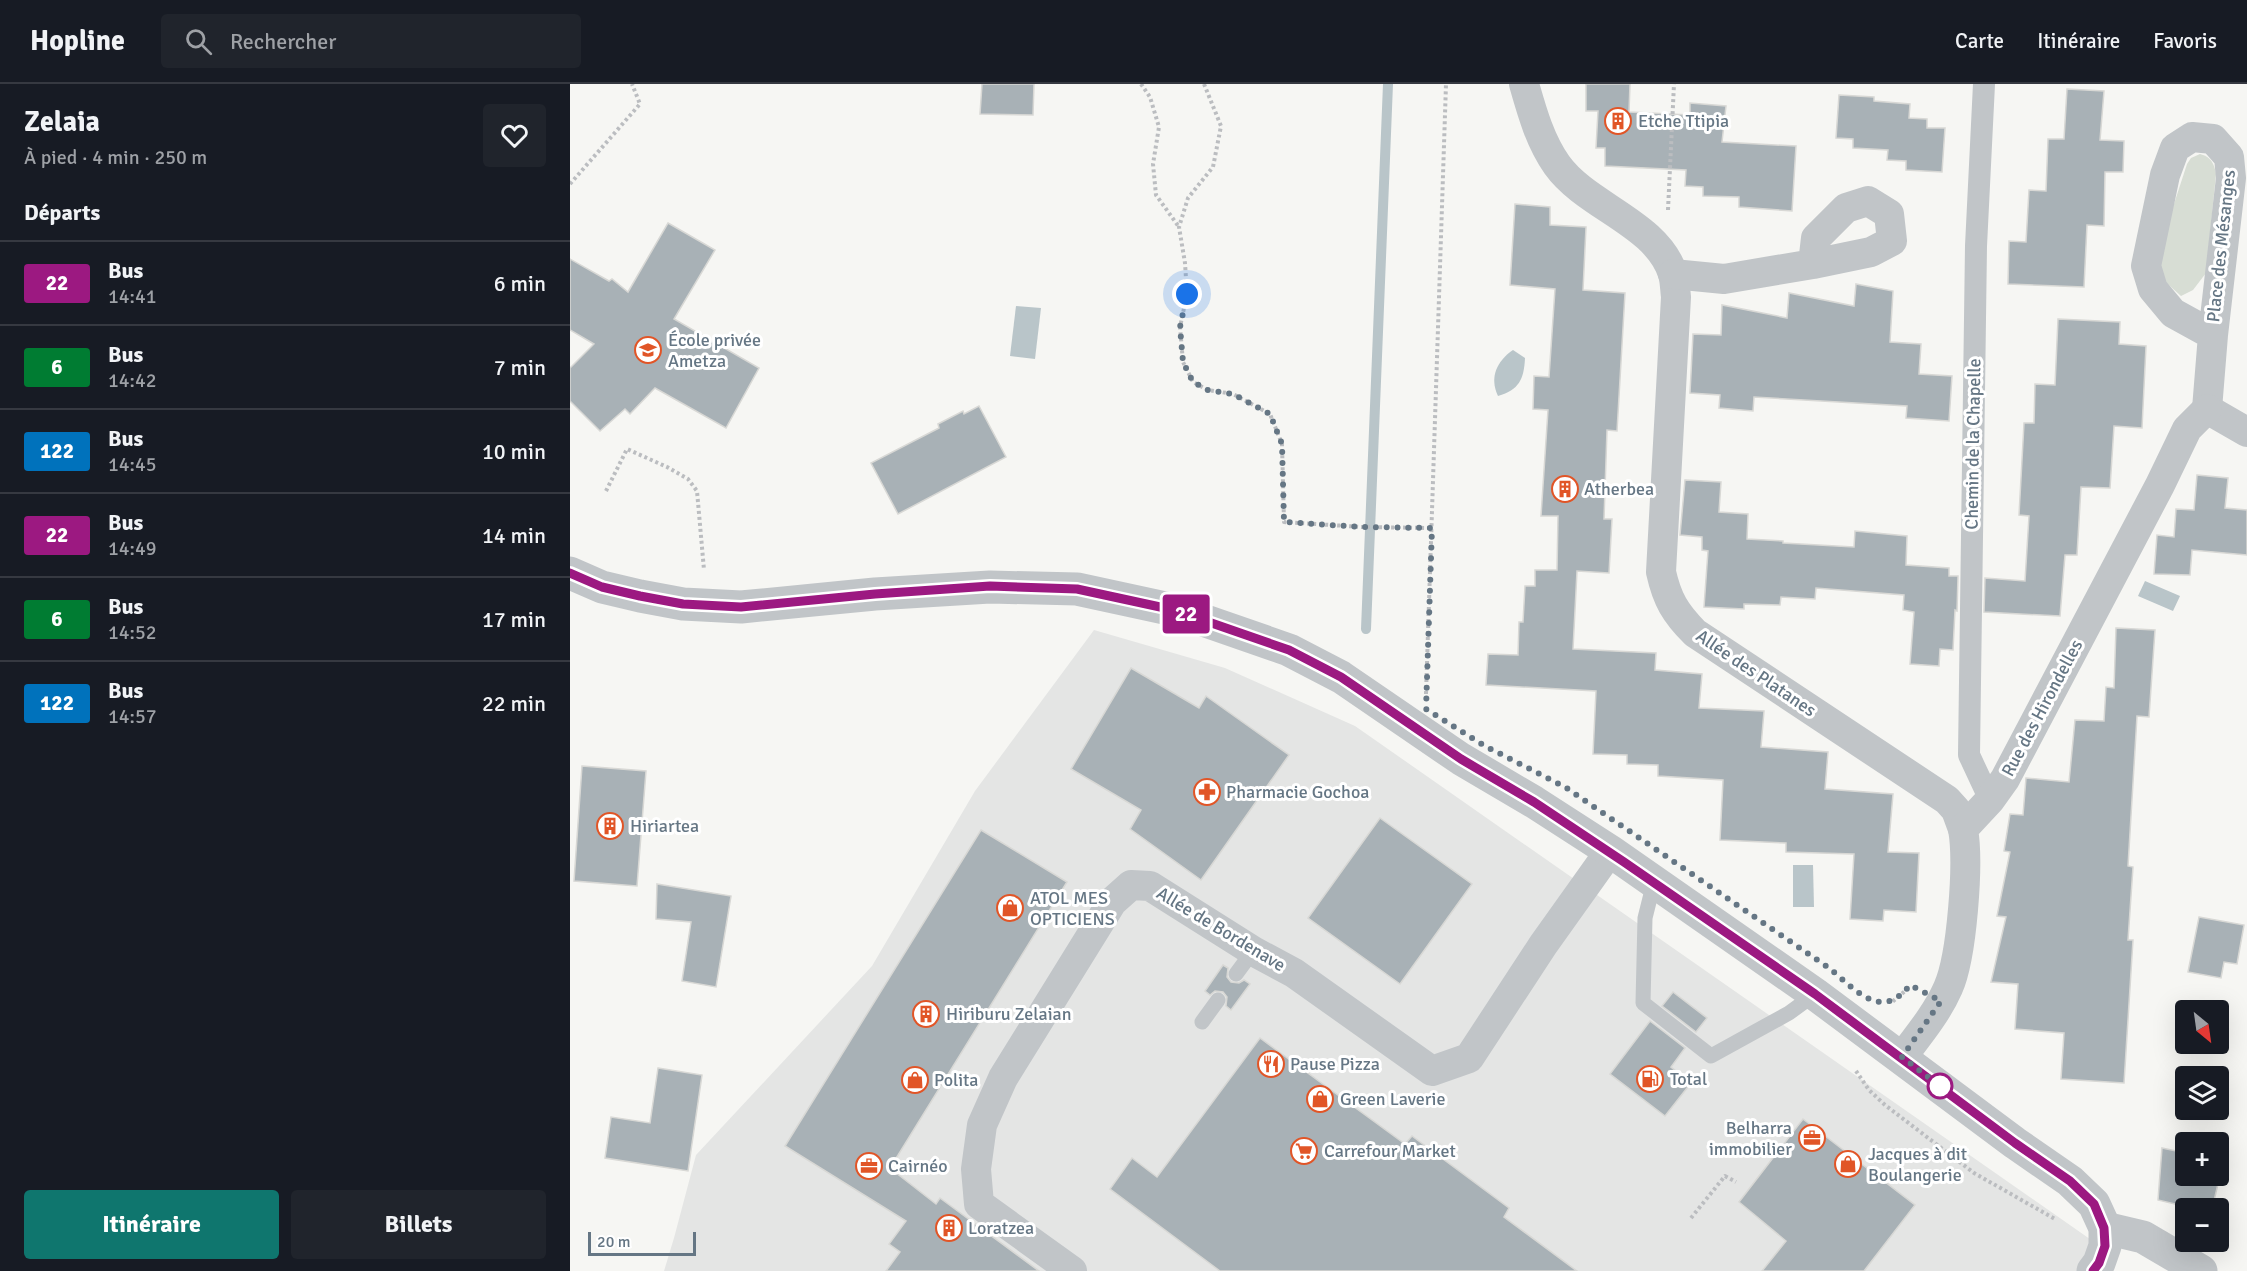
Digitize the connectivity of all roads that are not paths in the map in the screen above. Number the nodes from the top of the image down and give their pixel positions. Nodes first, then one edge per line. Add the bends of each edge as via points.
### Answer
1 (1524, 84) edge
2 (1984, 84) edge
3 (1813, 264) dead end
4 (1673, 274) junction
5 (2213, 335) junction
6 (2207, 409) junction
7 (2247, 432) edge
8 (570, 573) edge
9 (1990, 800) junction
10 (1963, 829) junction
11 (1610, 852) junction
12 (1654, 882) junction
13 (1815, 994) junction
14 (1218, 1000) dead end
15 (1202, 1022) dead end
16 (1902, 1057) junction
17 (2101, 1248) edge
18 (1072, 1271) edge
19 (2201, 1271) edge

1 - 4 street, Allée des Platanes via 1541,137 1558,166 1582,190 1663,252
2 - 9 street, Chemin de la Chapelle via 1976,257 1969,755
3 - 4 street via 1724,279
4 - 10 street, Allée des Platanes via 1676,297 1661,572 1677,615 1695,633 1947,800 1956,810
5 - 5 street, Place des Mésanges via 2231,178 2229,157 2214,139 2192,137 2175,148 2165,175 2146,266 2152,289 2173,313
5 - 6 street, Place des Mésanges
6 - 7 street
6 - 9 street, Rue des Hirondelles via 2187,429 2005,779
8 - 11 street via 602,587 640,596 706,605 741,607 990,586 1077,589 1174,610 1289,650 1341,677 1461,759
9 - 10 street, Rue des Hirondelles
10 - 16 street via 1966,846 1959,949 1949,987
11 - 12 street
11 - 18 street, Allée de Bordenave via 1469,1058 1432,1071 1294,973 1245,963 1150,886 1131,885 1112,902 1003,1078 982,1125 976,1169 979,1204
12 - 13 street
12 - 13 lane via 1645,918 1642,1003 1711,1056 1789,1013
13 - 16 street
14 - 15 lane
16 - 17 street via 2070,1181 2094,1204
17 - 19 street via 2143,1237

